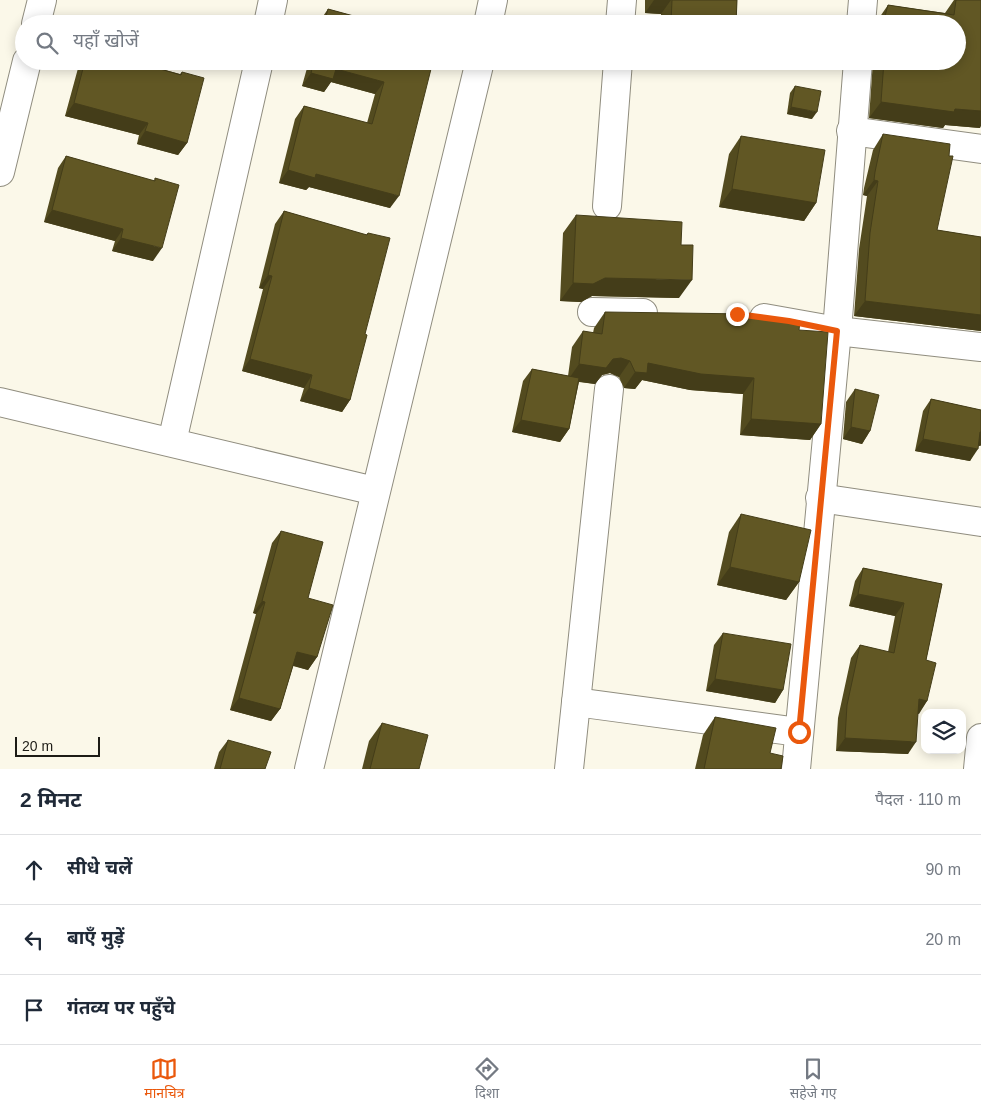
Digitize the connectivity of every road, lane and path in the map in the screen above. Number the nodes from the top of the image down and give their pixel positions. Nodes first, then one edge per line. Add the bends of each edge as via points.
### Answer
1 (42, 0) edge
2 (273, 0) edge
3 (493, 0) edge
4 (622, 0) edge
5 (863, 0) edge
6 (38, 15) edge
7 (270, 15) edge
8 (490, 15) edge
9 (621, 15) edge
10 (862, 15) edge
11 (25, 70) edge
12 (258, 70) edge
13 (478, 70) edge
14 (617, 70) edge
15 (857, 70) edge
16 (851, 131) junction
17 (981, 149) edge
18 (0, 172) edge
19 (607, 206) dead end
20 (592, 312) dead end
21 (670, 313) edge
22 (737, 314) edge
23 (837, 331) junction
24 (981, 348) edge
25 (609, 390) dead end
26 (0, 402) edge
27 (172, 442) junction
28 (375, 491) junction
29 (820, 498) junction
30 (981, 522) edge
31 (576, 702) junction
32 (799, 732) junction
33 (981, 738) edge
34 (309, 769) edge
35 (569, 769) edge
36 (796, 769) edge
37 (978, 769) edge

1 - 6 street
2 - 7 street
3 - 8 street
4 - 9 street
5 - 10 street
11 - 18 street
12 - 27 street
13 - 28 street
14 - 19 street
15 - 16 street
16 - 17 street
16 - 23 street
20 - 21 street
22 - 23 street
23 - 24 street
23 - 29 street
25 - 31 street
26 - 27 street
27 - 28 street
28 - 34 street
29 - 30 street
29 - 32 street
31 - 32 street
31 - 35 street
32 - 36 street
33 - 37 street

